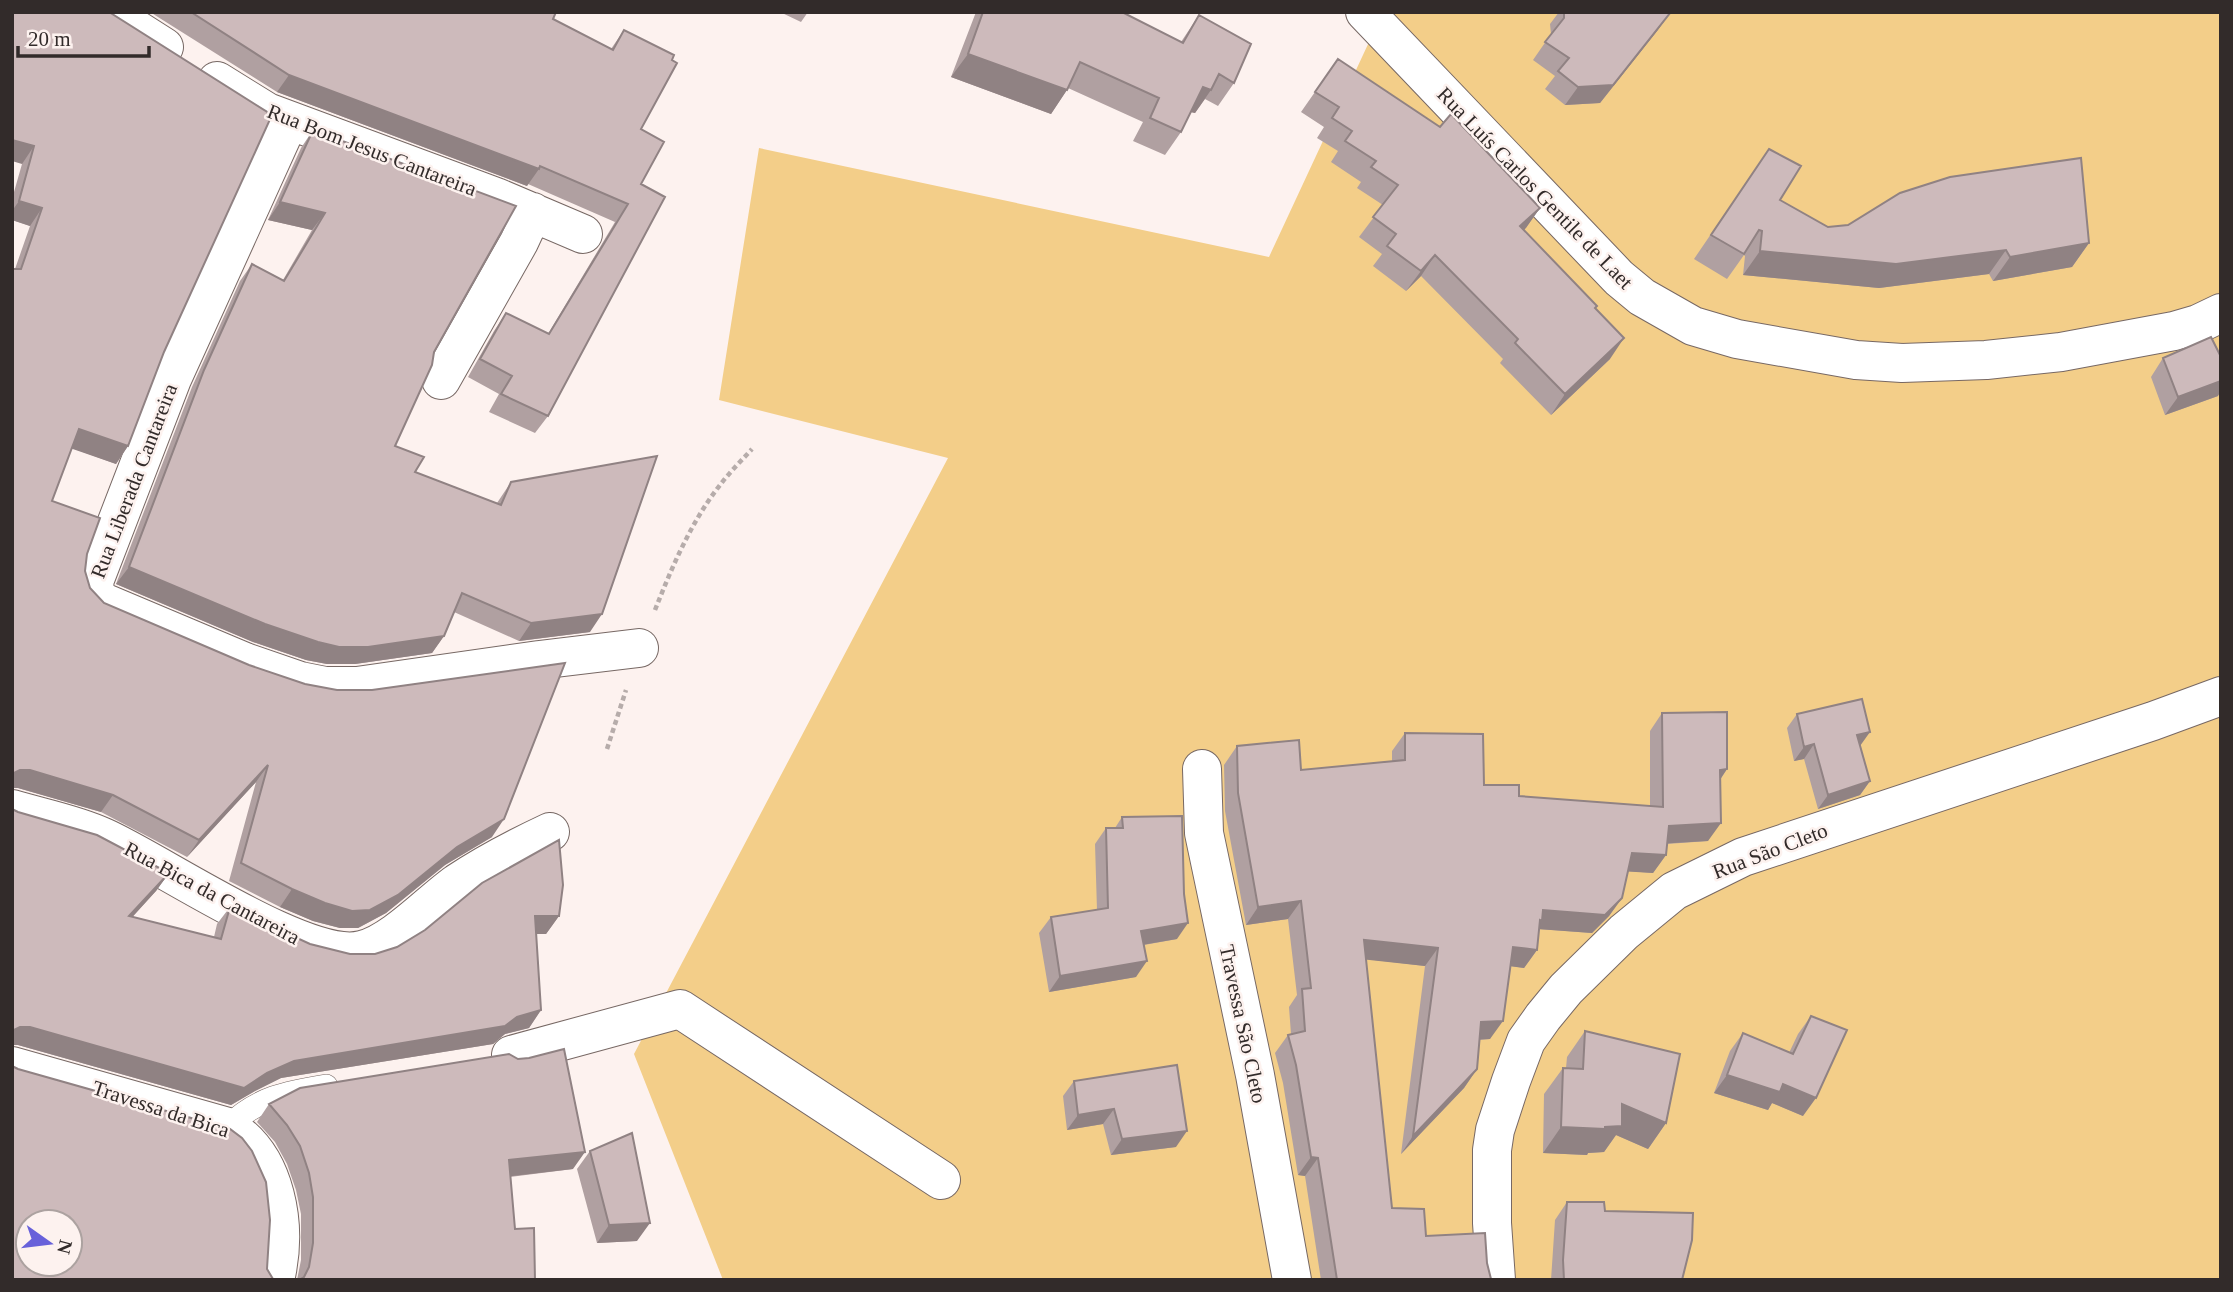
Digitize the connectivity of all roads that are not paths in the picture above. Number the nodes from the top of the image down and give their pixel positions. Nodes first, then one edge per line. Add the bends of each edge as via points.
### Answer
1 (109, 12) edge
2 (1365, 12) edge
3 (289, 121) junction
4 (533, 212) junction
5 (583, 234) dead end
6 (2221, 313) edge
7 (441, 380) dead end
8 (639, 648) road end
9 (2221, 696) edge
10 (1202, 769) dead end
11 (12, 809) edge
12 (550, 832) dead end
13 (498, 1058) edge
14 (12, 1066) edge
15 (341, 1084) edge
16 (228, 1127) junction
17 (941, 1180) dead end
18 (275, 1280) edge
19 (1292, 1280) edge
20 (1496, 1280) edge

1 - 3 street, Rua Bom Jesus Cantareira via 267,112
2 - 6 street, Rua Luís Carlos Gentile de Laet via 1619,278 1693,326 1737,339 1856,360 1940,363 2123,342 2198,324
3 - 4 street, Rua Bom Jesus Cantareira
3 - 8 street, Rua Liberada Cantareira via 172,379 95,579 96,597 245,662 325,686 357,686
4 - 5 street, Rua Bom Jesus Cantareira
4 - 7 street
9 - 20 street, Rua São Cleto via 1743,857 1675,891 1644,915 1566,989 1526,1041 1492,1150
10 - 19 street, Travessa São Cleto via 1204,833
11 - 12 street, Rua Bica da Cantareira via 101,836 311,944 361,951 379,943 477,870
13 - 17 street via 680,1009
14 - 16 street, Travessa da Bica
15 - 16 lane via 284,1092
16 - 18 street, Travessa da Bica via 244,1137 269,1176 279,1212

